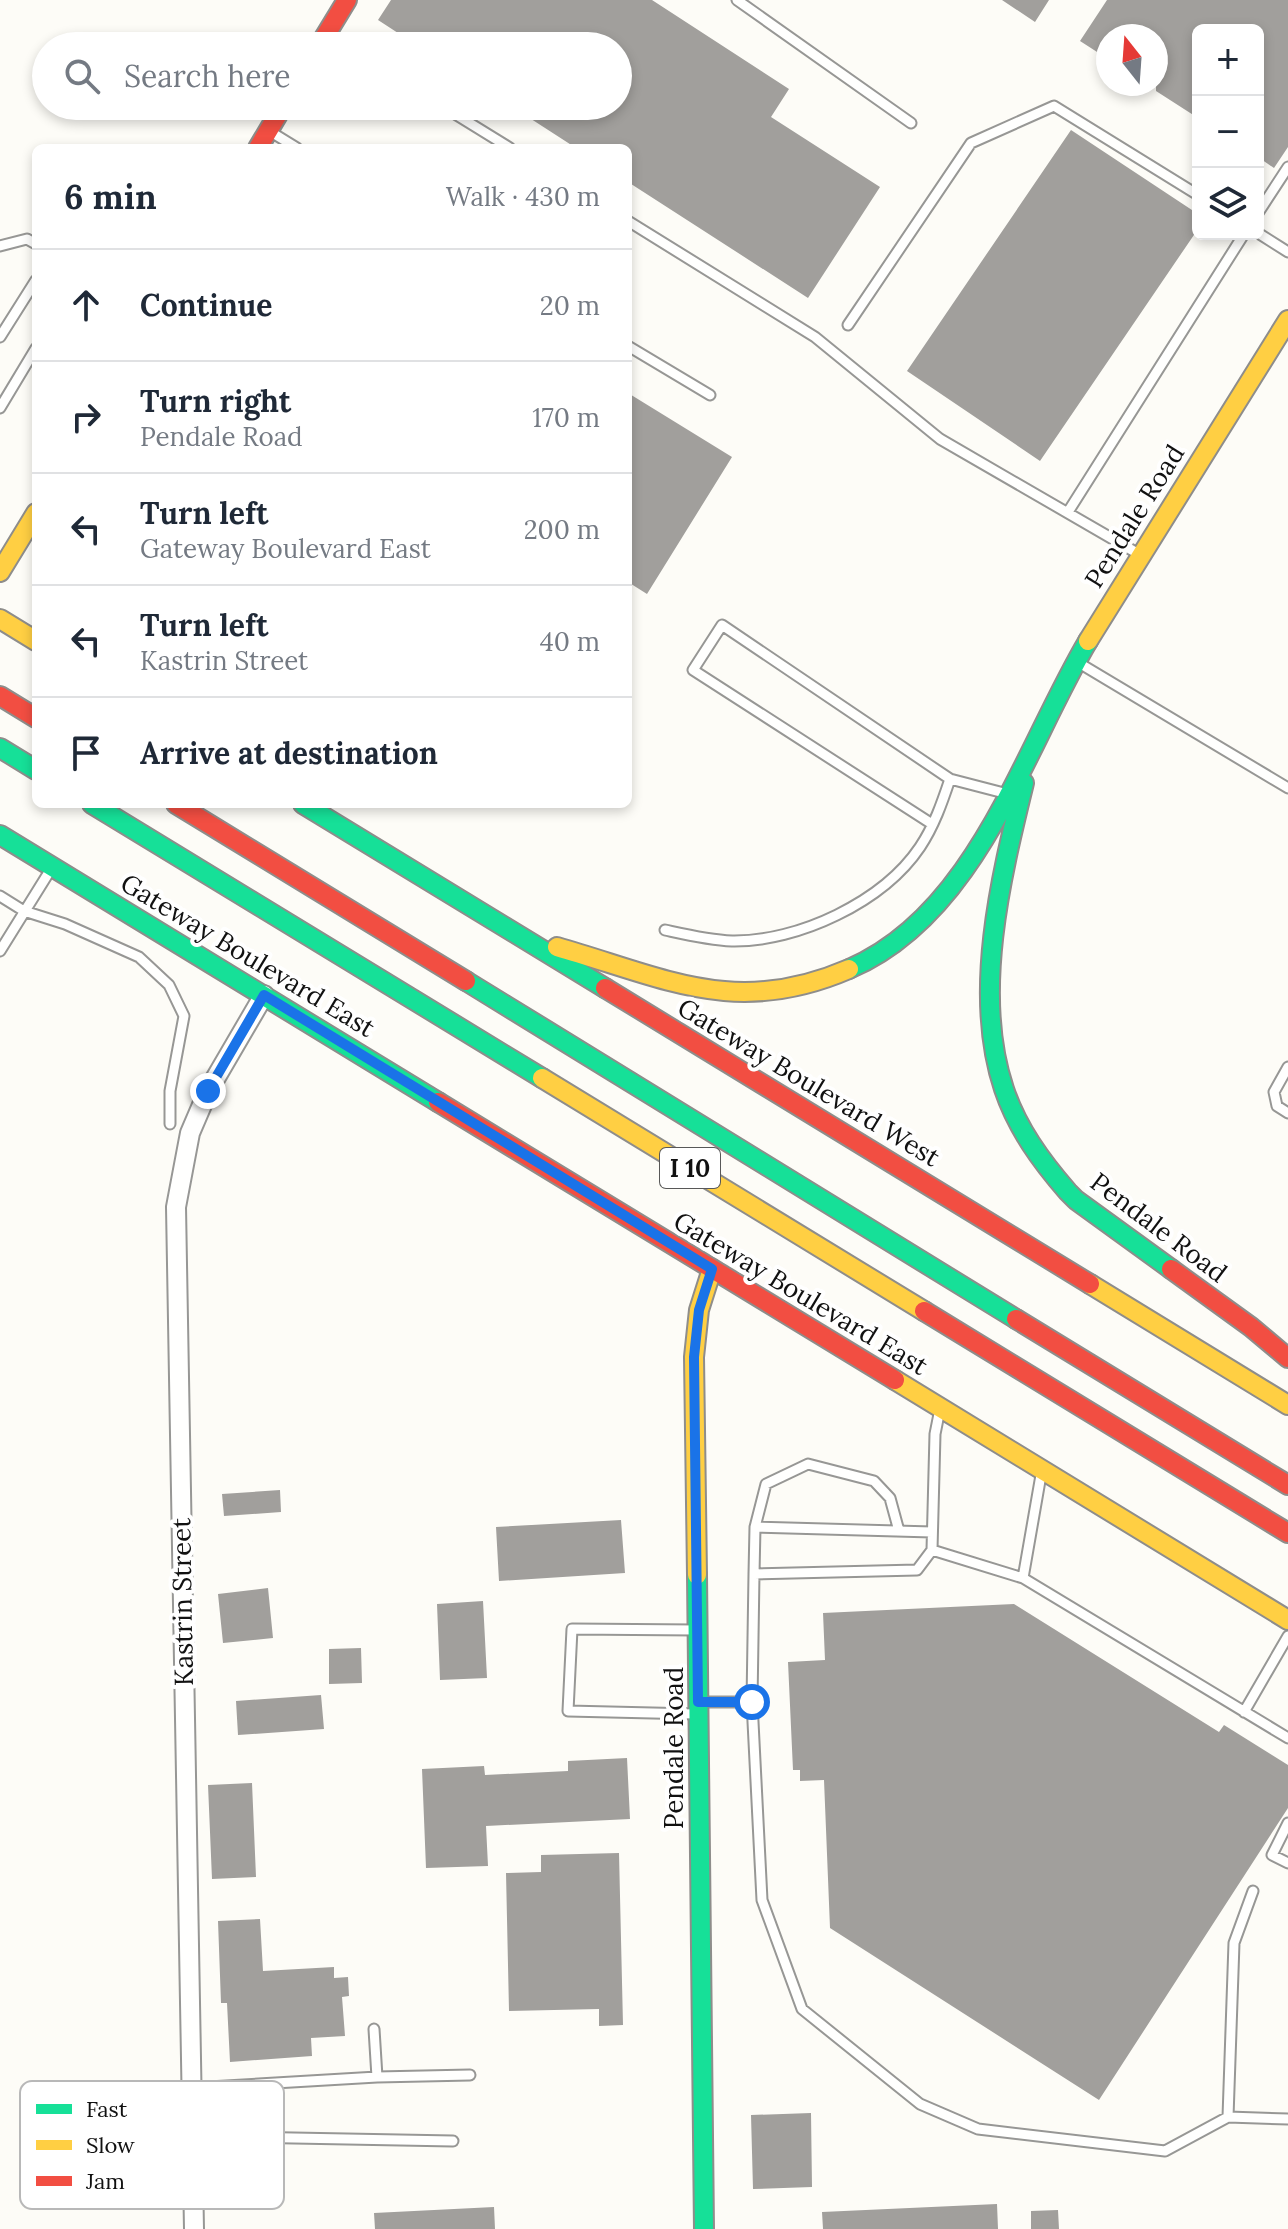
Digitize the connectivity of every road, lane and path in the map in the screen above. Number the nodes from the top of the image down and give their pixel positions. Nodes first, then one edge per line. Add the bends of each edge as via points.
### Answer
1 (347, 0) edge
2 (737, 0) edge
3 (328, 32) edge
4 (275, 120) edge
5 (465, 120) edge
6 (911, 123) dead end
7 (268, 131) junction
8 (260, 144) edge
9 (290, 144) edge
10 (504, 144) edge
11 (1288, 167) edge
12 (1192, 191) edge
13 (1264, 204) edge
14 (632, 223) edge
15 (1264, 237) edge
16 (1240, 240) edge
17 (32, 242) edge
18 (0, 246) edge
19 (1288, 252) edge
20 (32, 286) edge
21 (1288, 320) edge
22 (848, 325) dead end
23 (0, 337) edge
24 (632, 348) edge
25 (32, 355) edge
26 (710, 395) dead end
27 (0, 408) edge
28 (1068, 512) junction
29 (32, 526) edge
30 (1140, 554) junction
31 (0, 572) edge
32 (0, 619) edge
33 (32, 639) edge
34 (1076, 662) junction
35 (0, 696) edge
36 (32, 716) edge
37 (1034, 745) junction
38 (0, 748) edge
39 (32, 768) edge
40 (950, 779) junction
41 (1288, 788) edge
42 (1007, 793) junction
43 (99, 808) edge
44 (183, 808) edge
45 (310, 808) edge
46 (932, 824) junction
47 (0, 835) edge
48 (52, 867) junction
49 (0, 896) edge
50 (24, 911) junction
51 (665, 930) dead end
52 (520, 936) junction
53 (0, 951) edge
54 (264, 995) junction
55 (1288, 1067) edge
56 (1288, 1113) edge
57 (170, 1124) dead end
58 (712, 1269) junction
59 (1288, 1358) edge
60 (1288, 1405) edge
61 (941, 1408) junction
62 (1042, 1470) junction
63 (1288, 1485) edge
64 (755, 1527) junction
65 (899, 1531) junction
66 (932, 1532) junction
67 (1288, 1533) edge
68 (932, 1550) junction
69 (754, 1574) junction
70 (1023, 1578) junction
71 (1288, 1620) edge
72 (698, 1630) junction
73 (1288, 1636) edge
74 (752, 1702) junction
75 (698, 1708) junction
76 (1244, 1712) junction
77 (1288, 1738) edge
78 (1288, 1823) edge
79 (1288, 1863) edge
80 (1253, 1891) dead end
81 (374, 2029) dead end
82 (470, 2075) dead end
83 (377, 2077) junction
84 (191, 2081) edge
85 (284, 2082) edge
86 (1228, 2117) junction
87 (1288, 2119) edge
88 (284, 2138) edge
89 (453, 2141) dead end
90 (194, 2209) edge
91 (194, 2229) edge
92 (704, 2229) edge

1 - 3 main road
2 - 6 lane
4 - 7 main road
5 - 10 lane
7 - 8 main road
7 - 9 lane
11 - 13 lane
12 - 22 lane via 1054,106 971,143
14 - 28 lane via 815,337 940,439
15 - 19 lane
16 - 28 lane
17 - 18 lane
20 - 23 lane
21 - 30 main road, Pendale Road
24 - 26 lane
25 - 27 lane
28 - 30 lane
29 - 31 main road
30 - 34 main road, Pendale Road
32 - 33 main road
34 - 37 main road, Pendale Road
34 - 41 lane
35 - 36 main road
37 - 42 main road, Pendale Road
37 - 59 main road, Pendale Road via 998,898 991,976 997,1062 1019,1126 1076,1200
38 - 39 main road
40 - 42 lane
40 - 46 lane
40 - 46 lane via 722,625 693,670
42 - 52 main road, Pendale Road via 967,868 929,915 879,955 817,982 749,994 704,990
43 - 67 main road, I 10
44 - 63 main road, I 10
45 - 52 main road, Gateway Boulevard West
46 - 51 lane via 919,849 888,881 821,922 735,941
47 - 48 main road, Gateway Boulevard East
48 - 50 lane
48 - 54 main road, Gateway Boulevard East
49 - 50 lane
50 - 53 lane
50 - 57 lane via 139,957 169,985 184,1016 170,1091
52 - 60 main road, Gateway Boulevard West
54 - 58 main road, Gateway Boulevard East
54 - 84 street, Kastrin Street via 190,1133 176,1207
55 - 56 lane via 1274,1092 1277,1106
58 - 61 main road, Gateway Boulevard East
58 - 72 main road, Pendale Road via 699,1310 694,1357
61 - 62 main road, Gateway Boulevard East
61 - 66 lane via 935,1434
62 - 70 lane
62 - 71 main road, Gateway Boulevard East
64 - 65 lane
64 - 65 lane via 766,1484 808,1464 874,1481 890,1498
64 - 69 lane
65 - 66 lane
66 - 68 lane
68 - 69 lane via 917,1570
68 - 70 lane
69 - 74 lane
70 - 76 lane
72 - 75 main road, Pendale Road
72 - 75 lane via 572,1629 568,1711
73 - 76 lane
74 - 75 lane
74 - 86 lane via 762,1900 802,2009 920,2104 978,2129 1165,2151
75 - 92 main road, Pendale Road
76 - 77 lane
78 - 79 lane via 1272,1855
80 - 86 lane via 1234,1943
81 - 83 lane
82 - 83 lane
83 - 85 lane
86 - 87 lane
88 - 89 lane
90 - 91 street, Kastrin Street

